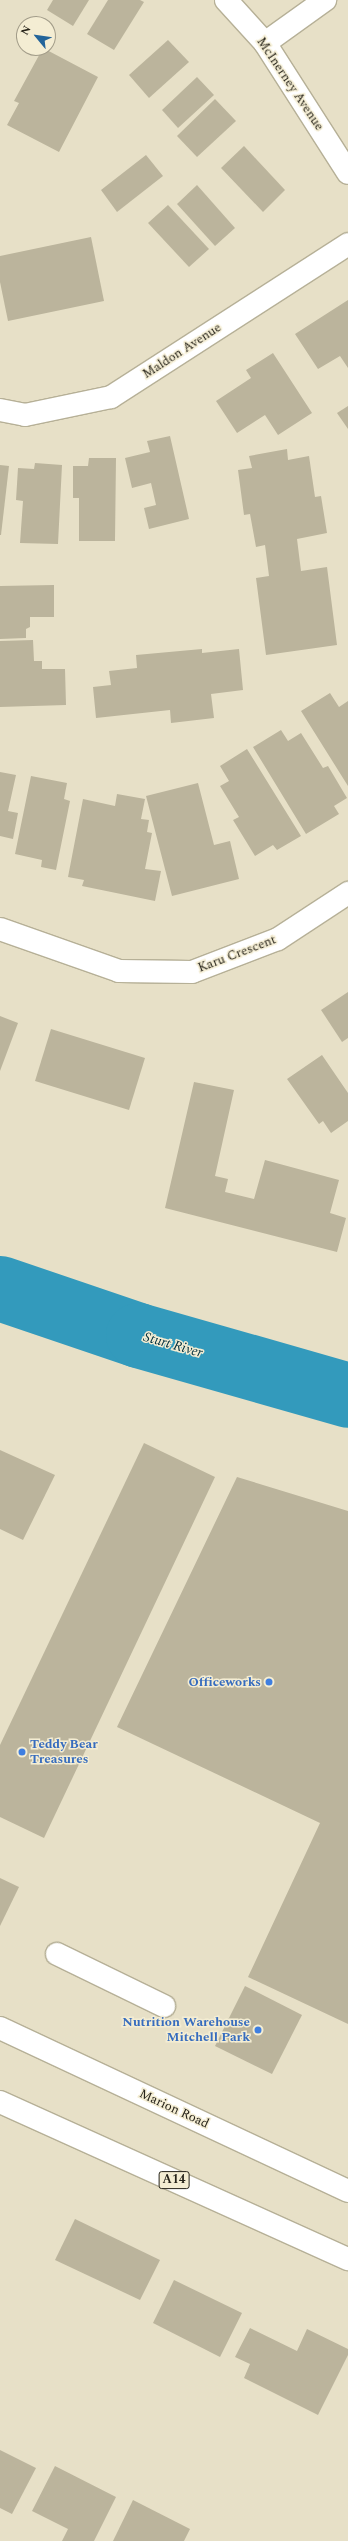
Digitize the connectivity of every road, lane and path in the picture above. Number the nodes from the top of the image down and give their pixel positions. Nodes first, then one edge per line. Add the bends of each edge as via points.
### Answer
1 (226, 0) edge
2 (325, 0) edge
3 (265, 43) junction
4 (348, 173) edge
5 (348, 244) edge
6 (0, 410) edge
7 (348, 893) edge
8 (0, 929) edge
9 (57, 1954) dead end
10 (164, 2006) dead end
11 (0, 2028) edge
12 (0, 2102) edge
13 (348, 2191) edge
14 (348, 2259) edge

1 - 3 street, McInerney Avenue
2 - 3 street
3 - 4 street, McInerney Avenue
5 - 6 street, Maldon Avenue via 110,397 25,415
7 - 8 street, Karu Crescent via 278,939 192,972 119,971
9 - 10 street
11 - 13 street, Marion Road
12 - 14 street, A14

